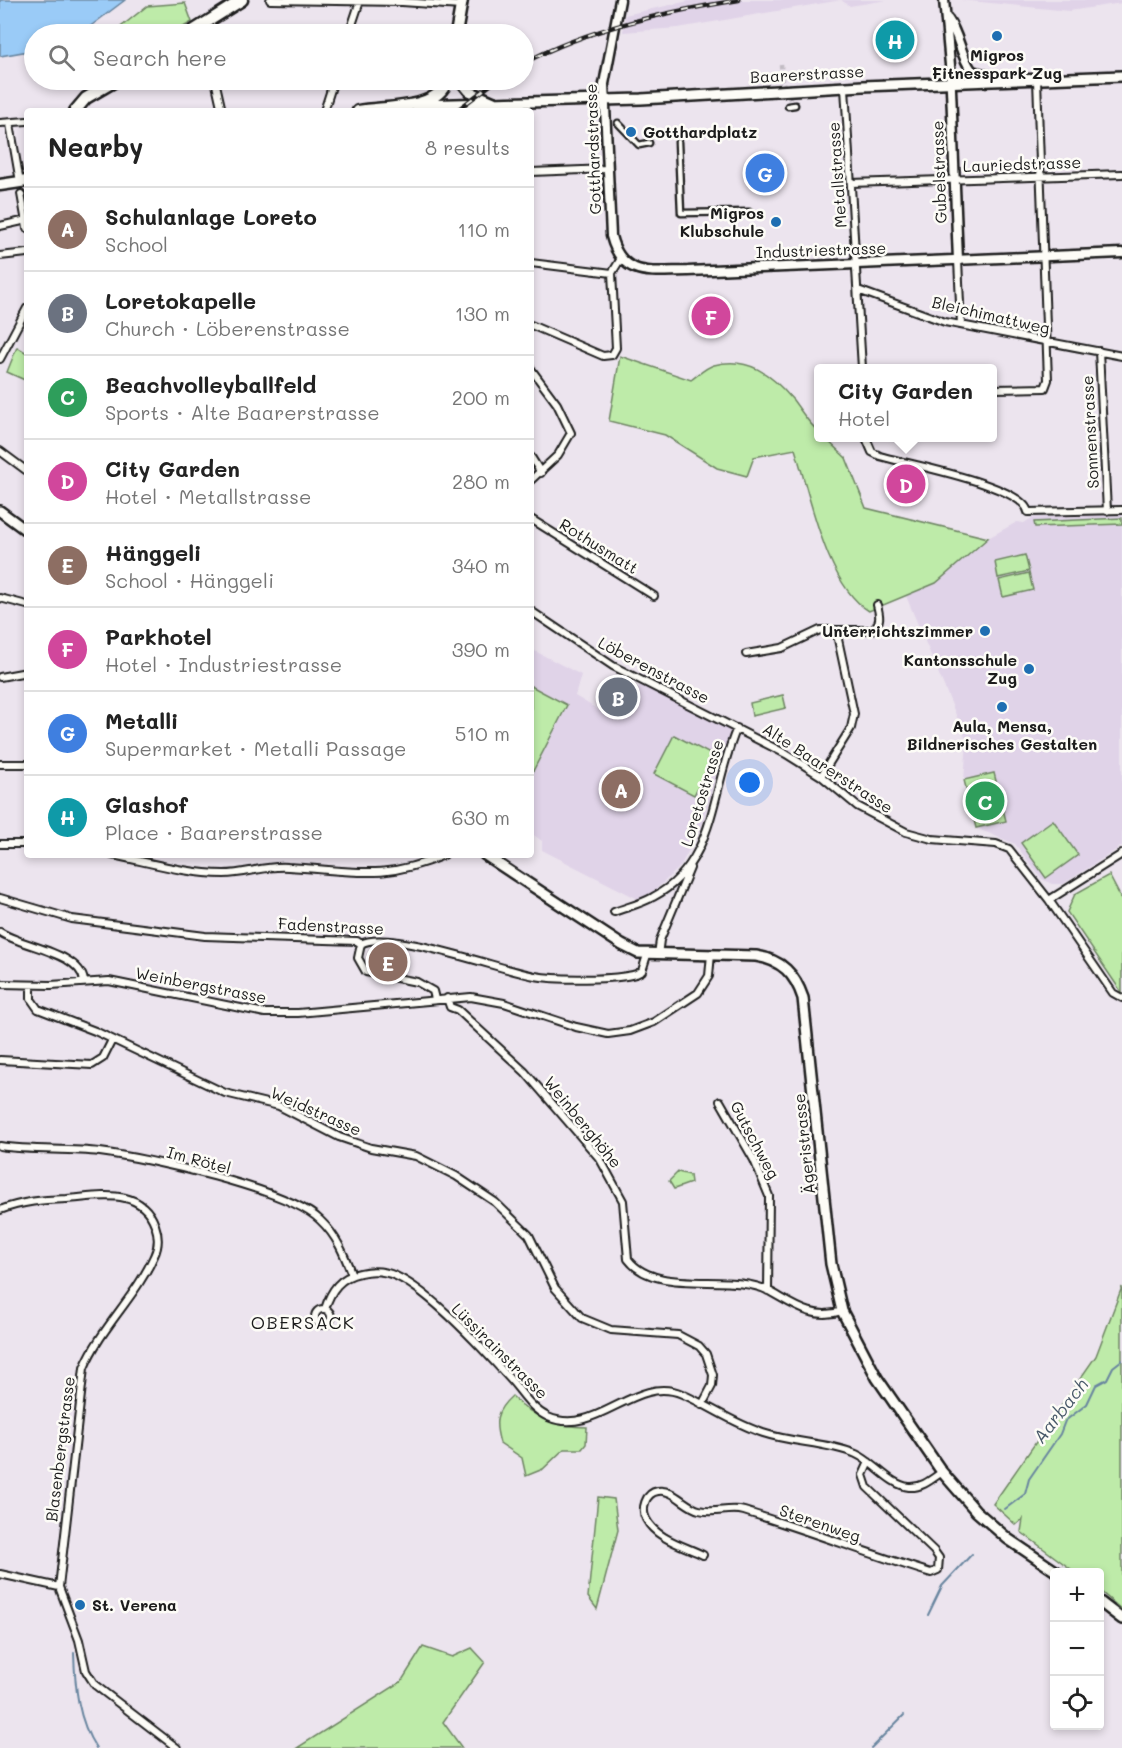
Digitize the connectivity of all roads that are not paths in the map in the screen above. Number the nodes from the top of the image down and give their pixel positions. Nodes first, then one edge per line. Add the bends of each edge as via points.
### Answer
1 (242, 0) edge
2 (270, 0) edge
3 (620, 0) edge
4 (944, 0) edge
5 (360, 1) edge
6 (461, 3) edge
7 (947, 17) junction
8 (206, 24) edge
9 (352, 24) edge
10 (458, 24) edge
11 (1122, 76) edge
12 (1037, 80) junction
13 (1014, 81) junction
14 (951, 83) junction
15 (845, 88) junction
16 (217, 90) edge
17 (331, 90) edge
18 (441, 90) edge
19 (468, 90) edge
20 (98, 91) joint
21 (604, 100) junction
22 (494, 102) junction
23 (411, 104) junction
24 (78, 108) edge
25 (84, 108) edge
26 (221, 108) edge
27 (325, 108) edge
28 (381, 108) edge
29 (24, 121) edge
30 (0, 123) edge
31 (10, 123) junction
32 (618, 123) dead end
33 (678, 142) dead end
34 (648, 143) dead end
35 (608, 170) junction
36 (534, 172) edge
37 (1122, 174) edge
38 (1040, 178) junction
39 (955, 180) junction
40 (24, 182) edge
41 (851, 183) junction
42 (0, 185) edge
43 (21, 194) dead end
44 (24, 210) edge
45 (750, 212) dead end
46 (24, 220) edge
47 (0, 226) edge
48 (24, 253) edge
49 (1122, 253) edge
50 (0, 256) edge
51 (1041, 257) junction
52 (620, 260) junction
53 (958, 260) junction
54 (534, 263) edge
55 (856, 264) junction
56 (612, 273) junction
57 (858, 290) junction
58 (24, 314) edge
59 (960, 325) junction
60 (534, 327) edge
61 (1046, 342) junction
62 (1099, 351) junction
63 (1122, 356) edge
64 (0, 359) edge
65 (862, 364) edge
66 (534, 373) edge
67 (997, 389) edge
68 (868, 442) edge
69 (0, 451) edge
70 (534, 462) edge
71 (24, 469) edge
72 (541, 473) junction
73 (534, 478) edge
74 (1122, 510) edge
75 (0, 511) edge
76 (1107, 511) junction
77 (534, 521) edge
78 (24, 529) edge
79 (654, 596) dead end
80 (0, 598) edge
81 (24, 604) edge
82 (877, 605) dead end
83 (534, 613) edge
84 (836, 630) junction
85 (747, 654) dead end
86 (24, 673) edge
87 (0, 677) edge
88 (737, 728) junction
89 (0, 764) edge
90 (24, 764) edge
91 (821, 776) junction
92 (0, 844) edge
93 (24, 844) edge
94 (1122, 854) edge
95 (128, 858) edge
96 (435, 858) edge
97 (490, 858) edge
98 (692, 865) junction
99 (0, 898) edge
100 (1049, 900) junction
101 (614, 912) dead end
102 (0, 932) edge
103 (361, 944) junction
104 (647, 954) junction
105 (711, 954) junction
106 (658, 955) junction
107 (84, 981) junction
108 (0, 984) edge
109 (31, 985) junction
110 (1119, 996) edge
111 (447, 998) junction
112 (435, 999) junction
113 (112, 1040) junction
114 (0, 1060) edge
115 (720, 1101) dead end
116 (0, 1146) edge
117 (0, 1210) edge
118 (352, 1275) junction
119 (768, 1290) junction
120 (325, 1309) dead end
121 (842, 1311) junction
122 (702, 1405) junction
123 (869, 1462) junction
124 (942, 1472) junction
125 (703, 1555) dead end
126 (1051, 1568) edge
127 (0, 1574) edge
128 (59, 1587) junction
129 (1104, 1605) edge
130 (1122, 1619) edge
131 (177, 1748) edge

1 - 8 main road
2 - 5 street
3 - 21 street, Gotthardstrasse
4 - 7 street, Gubelstrasse
5 - 6 street
5 - 9 street
6 - 10 main road
7 - 13 street, Gubelstrasse via 958,33 962,54 972,71
7 - 14 street, Gubelstrasse
11 - 12 main road, Baarerstrasse
12 - 13 main road, Baarerstrasse
12 - 38 street
13 - 14 main road, Baarerstrasse
14 - 15 main road, Baarerstrasse
14 - 39 street, Gubelstrasse
15 - 21 main road, Baarerstrasse
15 - 41 street, Metallstrasse
16 - 26 street
17 - 27 street
18 - 23 main road
19 - 22 main road, Baarerstrasse
20 - 24 main road
20 - 25 main road
21 - 22 main road, Baarerstrasse
21 - 35 street, Gotthardstrasse
22 - 23 main road, Baarerstrasse
23 - 28 main road
29 - 31 street
30 - 31 street
31 - 40 street
32 - 34 street via 639,146
33 - 45 street via 681,213
35 - 36 street
35 - 52 street, Gotthardstrasse via 611,236
37 - 38 street, Lauriedstrasse
38 - 39 street, Lauriedstrasse
38 - 51 street
39 - 41 street, Lauriedstrasse
39 - 53 street, Gubelstrasse
40 - 42 main road
41 - 55 street, Metallstrasse
43 - 44 street
46 - 47 street
48 - 50 street
49 - 51 street, Industriestrasse
51 - 53 street, Industriestrasse
51 - 61 street
52 - 55 street, Industriestrasse via 648,270
52 - 56 street
53 - 55 street, Industriestrasse
53 - 59 street, Gubelstrasse
54 - 56 street
55 - 57 street, Metallstrasse
56 - 60 street via 616,348 612,355 603,356
57 - 59 street, Bleichimattweg
57 - 65 street, Metallstrasse
58 - 64 street
59 - 61 street, Bleichimattweg
61 - 62 street, Bleichimattweg
61 - 67 street via 1045,388
62 - 63 street, Bleichimattweg
62 - 76 street, Sonnenstrasse
66 - 72 street via 558,404 571,433
68 - 76 street via 872,452 880,456 1010,494 1028,512
69 - 71 street
70 - 72 street
72 - 73 street
74 - 76 street
75 - 78 main road
77 - 79 street, Rothusmatt
80 - 81 street
82 - 84 street via 880,615 873,630
83 - 88 street, Löberenstrasse via 613,666
84 - 85 street via 820,630 782,648
84 - 91 street via 854,714 852,728
86 - 87 street
88 - 91 street, Alte Baarerstrasse
88 - 98 street, Loretostrasse
89 - 90 street
91 - 100 street, Alte Baarerstrasse via 857,806 906,832 932,839 1005,847 1016,855
92 - 93 street
94 - 100 street
95 - 96 street via 205,873 287,866 364,874 400,869
97 - 104 main road, Ägeristrasse via 622,945
98 - 101 street, Loretostrasse via 661,893
98 - 106 street, Loretostrasse via 660,939
99 - 103 street, Fadenstrasse via 72,919 205,936
100 - 110 street, Alte Baarerstrasse
102 - 107 street via 70,961
103 - 104 street, Fadenstrasse via 370,941 427,947 536,977 565,979 636,974 642,971
103 - 112 street via 358,958 366,972 417,982 434,991
104 - 106 main road, Ägeristrasse
105 - 106 main road, Ägeristrasse
105 - 111 street, Weinbergstrasse via 709,975 698,993 658,1020 624,1032 608,1034 576,1027 486,999
105 - 121 main road, Ägeristrasse via 774,960 790,972 799,986 831,1264
107 - 109 street, Weinbergstrasse
107 - 112 street, Weinbergstrasse via 109,981 266,1013
108 - 109 street, Weinbergstrasse
109 - 113 street, Weidstrasse via 31,999 38,1010
111 - 112 street, Weinbergstrasse
111 - 119 street, Weinberghöhe via 450,1007 525,1072 600,1160 623,1201 628,1259 633,1266 663,1278
113 - 114 street via 103,1058 92,1065
113 - 122 street, Weidstrasse via 225,1092 279,1106 339,1137 371,1148 416,1156 456,1176 495,1202 529,1235 555,1288 582,1318 611,1330 678,1335 699,1346 713,1375
115 - 119 street, Gutschweg via 754,1160 769,1196
116 - 118 street, Im Rötel via 100,1152 159,1163 276,1196 303,1207 326,1226 342,1248
117 - 128 street, Blasenbergstrasse via 44,1199 111,1195 141,1205 154,1222 157,1234 155,1255 93,1346 84,1368
118 - 120 street via 336,1285
118 - 122 street, Lüssirainstrasse via 367,1271 394,1275 420,1292 548,1417 581,1420 659,1390 680,1393
119 - 121 street via 801,1309 824,1315
121 - 124 main road, Ägeristrasse via 889,1396
122 - 123 street, Lüssirainstrasse via 764,1434 845,1451
123 - 124 street, Lüssirainstrasse via 900,1485 910,1487 920,1486
123 - 125 street, Sterenweg via 863,1475 867,1487 934,1551 939,1558 938,1570 931,1574 741,1510 698,1510 664,1491 648,1495 644,1515 650,1527
124 - 126 main road, Ägeristrasse via 976,1511
127 - 128 street
128 - 131 street, Blasenbergstrasse via 86,1671 95,1685
129 - 130 main road

